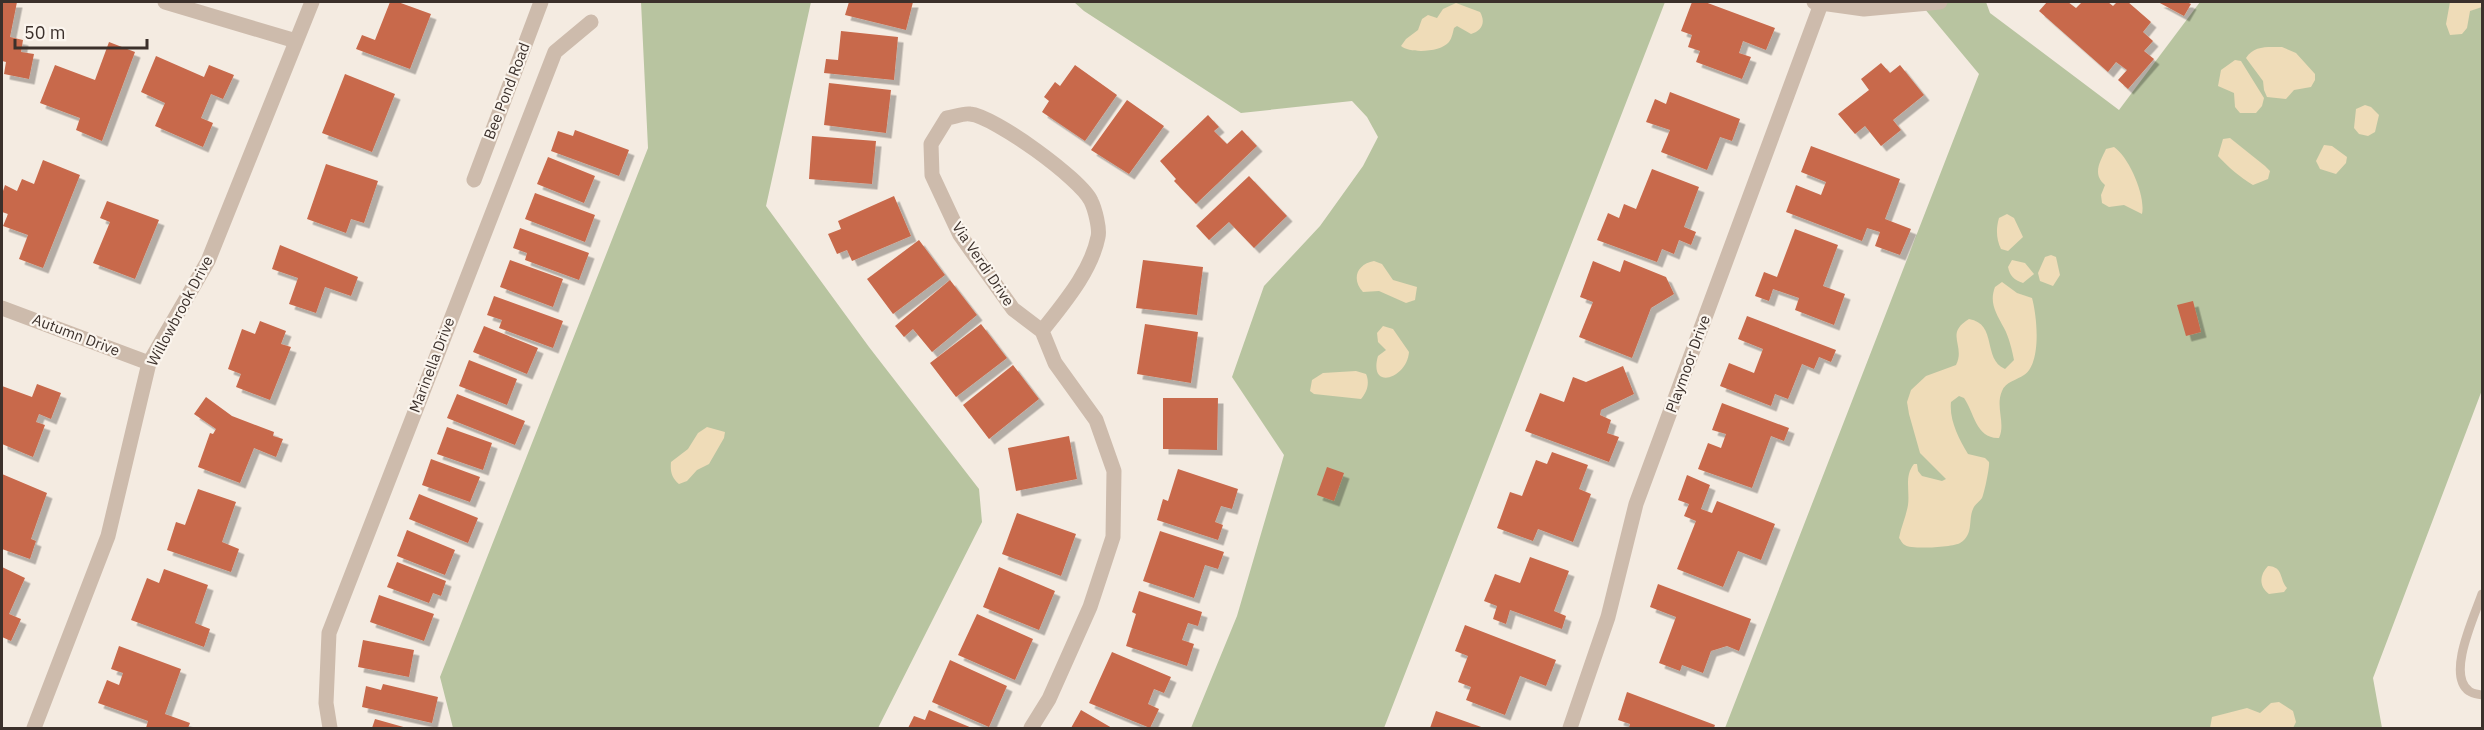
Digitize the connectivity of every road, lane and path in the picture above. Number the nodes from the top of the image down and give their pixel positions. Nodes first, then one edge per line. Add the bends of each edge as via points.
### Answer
1 (165, 2) edge
2 (312, 2) edge
3 (541, 2) edge
4 (1940, 2) edge
5 (1817, 3) edge
6 (591, 22) dead end
7 (297, 41) junction
8 (474, 180) dead end
9 (2, 308) edge
10 (1042, 331) junction
11 (149, 363) junction
12 (2482, 594) edge
13 (2482, 695) edge
14 (34, 729) edge
15 (330, 729) edge
16 (1031, 729) edge
17 (1570, 729) edge

1 - 7 street
2 - 7 street, Willowbrook Drive
3 - 8 street, Bee Pond Road
4 - 5 street via 1864,9
5 - 17 street, Playmoor Drive via 1636,504 1608,617
6 - 15 street, Marinella Drive via 555,52 329,633 326,703
7 - 11 street, Willowbrook Drive via 208,261
9 - 11 street, Autumn Drive
10 - 10 street, Via Verdi Drive via 1087,267 1099,235 1091,200 1064,171 1004,128 970,114 947,118 931,144 932,175 960,236 1013,309
10 - 16 street via 1055,363 1096,420 1114,471 1113,537 1090,607 1049,699
11 - 14 street, Willowbrook Drive via 108,536
12 - 13 lane via 2460,657 2463,685 2470,693

